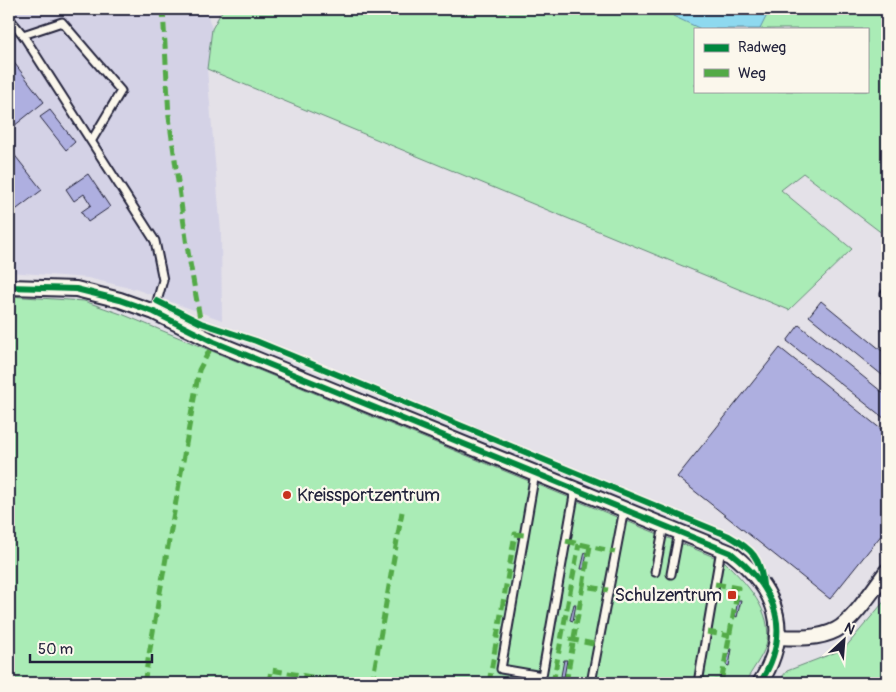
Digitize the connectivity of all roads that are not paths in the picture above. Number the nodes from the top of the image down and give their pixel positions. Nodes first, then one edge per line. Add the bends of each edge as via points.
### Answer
1 (9, 18) edge
2 (23, 35) junction
3 (92, 140) junction
4 (9, 287) edge
5 (154, 312) junction
6 (536, 473) junction
7 (575, 490) junction
8 (624, 509) junction
9 (664, 525) junction
10 (679, 532) junction
11 (721, 549) junction
12 (887, 571) edge
13 (655, 572) dead end
14 (671, 574) dead end
15 (778, 637) junction
16 (591, 683) edge
17 (698, 683) edge
18 (760, 683) edge

1 - 2 lane
2 - 3 lane
2 - 3 lane via 62,22 120,91
3 - 5 lane via 155,241 163,280
4 - 5 street via 76,289
5 - 6 street via 214,342
6 - 7 street
6 - 7 lane via 501,669 542,676
7 - 8 street
8 - 9 street
8 - 16 lane
9 - 10 street
9 - 13 lane
10 - 11 street
10 - 14 lane
11 - 15 street via 752,569 763,585 774,610
11 - 17 lane
12 - 15 street via 864,603 837,630 806,638
15 - 18 street via 776,652

